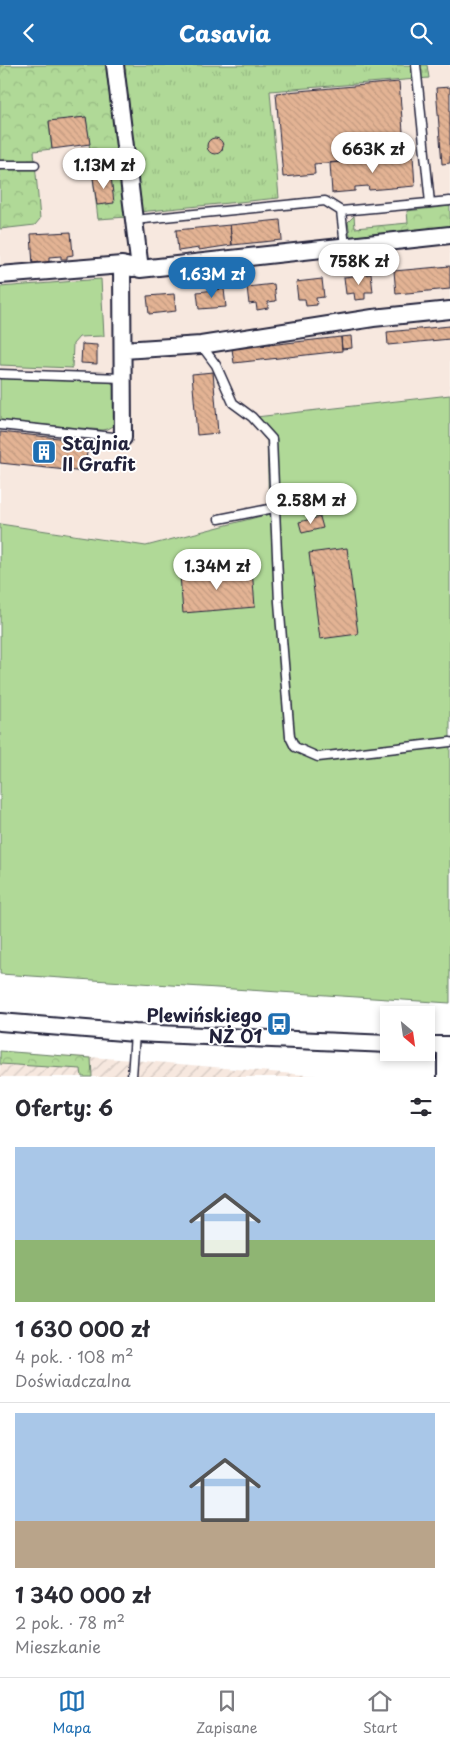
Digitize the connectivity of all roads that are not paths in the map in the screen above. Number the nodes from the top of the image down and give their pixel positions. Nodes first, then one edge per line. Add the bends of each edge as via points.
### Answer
1 (115, 65) edge
2 (416, 65) edge
3 (0, 165) edge
4 (35, 165) dead end
5 (450, 201) edge
6 (430, 203) junction
7 (341, 211) junction
8 (134, 220) junction
9 (450, 235) edge
10 (345, 246) junction
11 (122, 265) junction
12 (140, 269) junction
13 (0, 275) edge
14 (450, 310) edge
15 (201, 345) junction
16 (123, 351) junction
17 (0, 374) edge
18 (123, 377) junction
19 (0, 425) edge
20 (123, 439) joint
21 (274, 508) junction
22 (219, 519) dead end
23 (450, 741) edge
24 (0, 1022) edge
25 (135, 1033) junction
26 (380, 1044) edge
27 (435, 1045) edge
28 (448, 1045) edge
29 (132, 1077) edge
30 (446, 1077) edge

1 - 8 street
2 - 6 lane
3 - 4 lane
5 - 6 lane
6 - 7 lane
7 - 8 lane via 325,201
7 - 10 lane
8 - 12 street
9 - 10 street
10 - 12 street
11 - 12 street
11 - 13 street
11 - 16 street
14 - 15 street via 373,318
15 - 16 street
15 - 21 lane via 216,365 233,403 252,417 272,439
16 - 18 street
17 - 18 lane
18 - 20 street
19 - 20 lane
21 - 22 lane
21 - 23 lane via 290,737 295,747 318,757
24 - 25 street
25 - 26 street
25 - 29 lane
27 - 28 street
28 - 30 street

